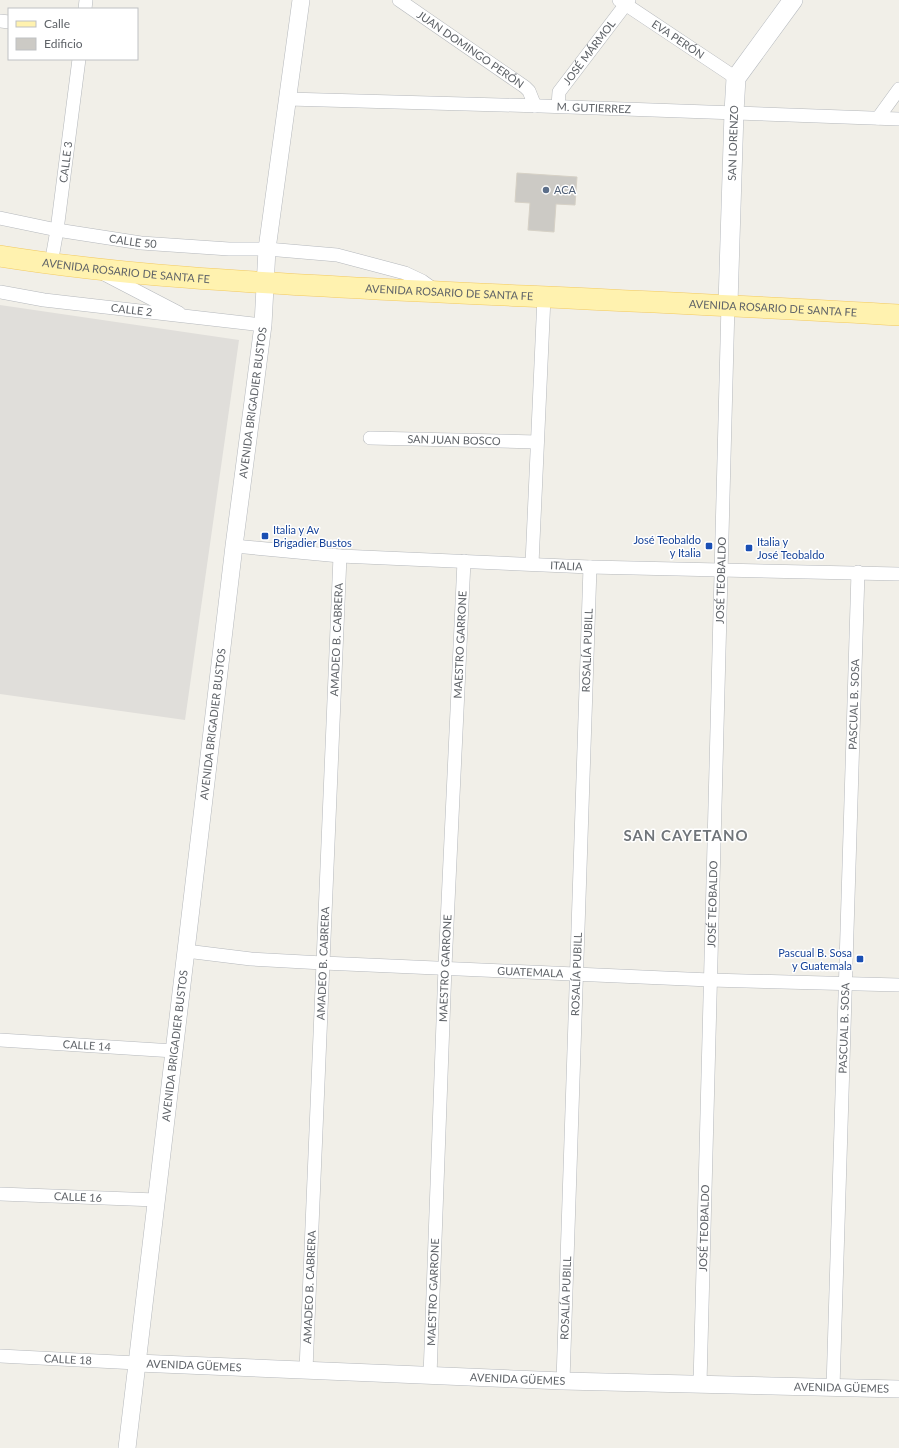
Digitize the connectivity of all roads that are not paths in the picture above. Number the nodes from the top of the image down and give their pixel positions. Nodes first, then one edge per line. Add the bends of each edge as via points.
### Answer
1 (301, 0) edge
2 (399, 0) edge
3 (793, 0) edge
4 (624, 1) edge
5 (79, 60) edge
6 (736, 78) junction
7 (899, 90) edge
8 (288, 99) junction
9 (535, 106) junction
10 (558, 106) junction
11 (734, 112) junction
12 (878, 118) junction
13 (899, 120) edge
14 (0, 218) edge
15 (57, 230) junction
16 (267, 249) junction
17 (0, 256) edge
18 (51, 264) junction
19 (96, 269) junction
20 (265, 283) junction
21 (0, 292) edge
22 (437, 292) junction
23 (544, 297) junction
24 (728, 304) junction
25 (899, 315) edge
26 (187, 317) junction
27 (263, 325) junction
28 (370, 438) dead end
29 (537, 442) junction
30 (234, 546) junction
31 (340, 556) junction
32 (464, 561) junction
33 (532, 564) junction
34 (590, 567) junction
35 (721, 569) junction
36 (858, 572) junction
37 (899, 574) edge
38 (186, 951) junction
39 (323, 963) junction
40 (445, 967) junction
41 (576, 974) junction
42 (710, 980) junction
43 (846, 983) junction
44 (899, 985) edge
45 (0, 1040) edge
46 (174, 1051) junction
47 (0, 1194) edge
48 (156, 1200) junction
49 (0, 1356) edge
50 (137, 1363) junction
51 (306, 1370) junction
52 (430, 1376) junction
53 (563, 1381) junction
54 (700, 1384) junction
55 (833, 1388) junction
56 (899, 1389) edge
57 (127, 1448) edge

1 - 8 street, AVENIDA BRIGADIER BUSTOS
2 - 9 street, JUAN DOMINGO PERÓN via 524,86
3 - 6 main road
4 - 6 street, EVA PERÓN
4 - 10 street, JOSÉ MÁRMOL via 559,92
5 - 15 street, CALLE 3
6 - 11 main road, SAN LORENZO
7 - 12 street
8 - 9 street, M. GUTIERREZ
8 - 16 street, AVENIDA BRIGADIER BUSTOS
9 - 10 street, M. GUTIERREZ
10 - 11 street, M. GUTIERREZ
11 - 12 street, M. GUTIERREZ
11 - 24 main road, SAN LORENZO
12 - 13 street, M. GUTIERREZ
14 - 15 street, CALLE 50
15 - 16 street, CALLE 50 via 141,243
15 - 18 street, CALLE 3
16 - 20 street, AVENIDA BRIGADIER BUSTOS
16 - 22 street, CALLE 50 via 337,255 405,273
17 - 18 main road, AVENIDA ROSARIO DE SANTA FE
18 - 19 main road, AVENIDA ROSARIO DE SANTA FE
19 - 20 main road, AVENIDA ROSARIO DE SANTA FE via 153,276
19 - 26 street
20 - 22 main road, AVENIDA ROSARIO DE SANTA FE
20 - 27 street, AVENIDA BRIGADIER BUSTOS
21 - 26 street, CALLE 2 via 44,300
22 - 23 main road, AVENIDA ROSARIO DE SANTA FE
23 - 24 main road, AVENIDA ROSARIO DE SANTA FE
23 - 29 street
24 - 25 main road, AVENIDA ROSARIO DE SANTA FE
24 - 35 street, JOSÉ TEOBALDO
26 - 27 street, CALLE 2
27 - 30 street, AVENIDA BRIGADIER BUSTOS
28 - 29 street, SAN JUAN BOSCO
29 - 33 street
30 - 31 street, ITALIA
30 - 38 street, AVENIDA BRIGADIER BUSTOS
31 - 32 street, ITALIA
31 - 39 street, AMADEO B. CABRERA
32 - 33 street, ITALIA
32 - 40 street, MAESTRO GARRONE
33 - 34 street, ITALIA
34 - 35 street, ITALIA
34 - 41 street, ROSALÍA PUBILL
35 - 36 street, ITALIA
35 - 42 street, JOSÉ TEOBALDO
36 - 37 street, ITALIA
36 - 43 street, PASCUAL B. SOSA
38 - 39 street, GUATEMALA
38 - 46 street, AVENIDA BRIGADIER BUSTOS
39 - 40 street, GUATEMALA
39 - 51 street, AMADEO B. CABRERA
40 - 41 street, GUATEMALA
40 - 52 street, MAESTRO GARRONE
41 - 42 street, GUATEMALA
41 - 53 street, ROSALÍA PUBILL
42 - 43 street, GUATEMALA
42 - 54 street, JOSÉ TEOBALDO
43 - 44 street, GUATEMALA
43 - 55 street, PASCUAL B. SOSA
45 - 46 street, CALLE 14
46 - 48 street, AVENIDA BRIGADIER BUSTOS
47 - 48 street, CALLE 16
48 - 50 street, AVENIDA BRIGADIER BUSTOS
49 - 50 street, CALLE 18
50 - 51 street, AVENIDA GÜEMES
50 - 57 street, AVENIDA BRIGADIER BUSTOS
51 - 52 street, AVENIDA GÜEMES
52 - 53 street, AVENIDA GÜEMES
53 - 54 street, AVENIDA GÜEMES
54 - 55 street, AVENIDA GÜEMES
55 - 56 street, AVENIDA GÜEMES

